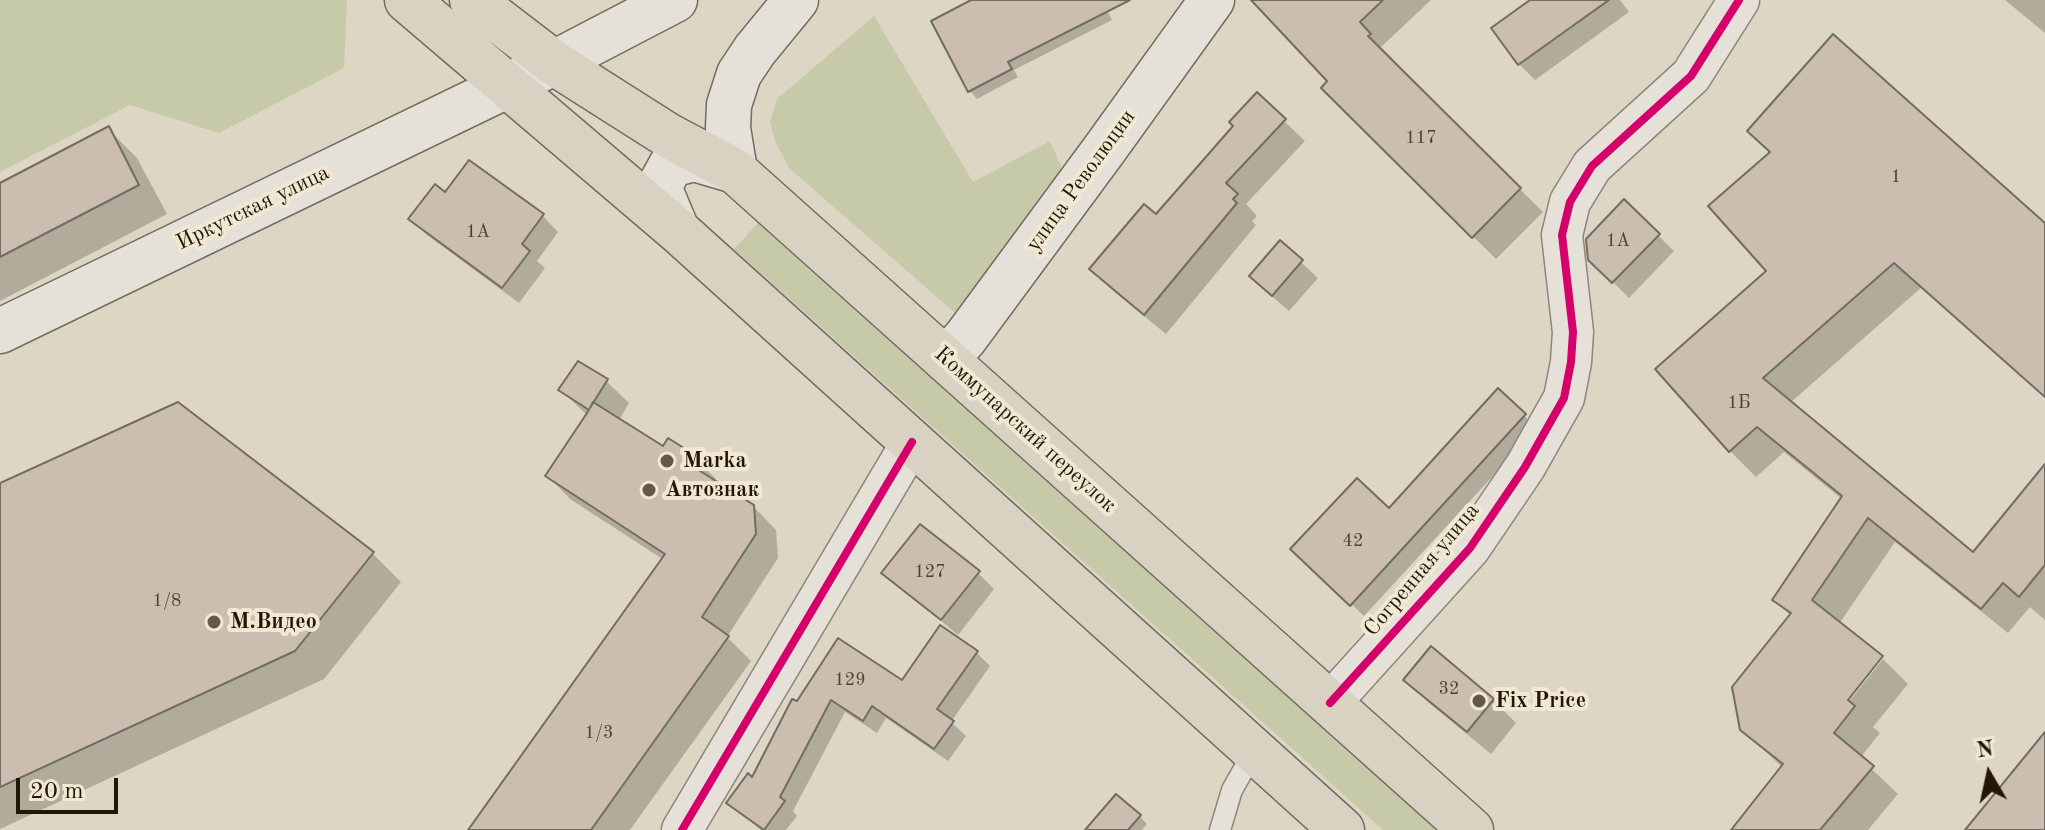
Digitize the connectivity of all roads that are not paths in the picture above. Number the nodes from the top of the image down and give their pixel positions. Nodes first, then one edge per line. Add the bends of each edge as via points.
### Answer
1 (407, 0) edge
2 (472, 0) edge
3 (675, 0) edge
4 (796, 0) edge
5 (1212, 0) edge
6 (1739, 0) edge
7 (554, 63) junction
8 (506, 85) junction
9 (735, 171) junction
10 (677, 230) junction
11 (0, 331) edge
12 (946, 360) junction
13 (912, 442) junction
14 (1330, 703) junction
15 (1254, 751) junction
16 (682, 830) edge
17 (1220, 830) edge
18 (1342, 830) edge
19 (1471, 830) edge

1 - 8 main road
2 - 7 main road, Коммунарский переулок
3 - 7 main road
4 - 9 main road via 739,74 728,128
5 - 12 main road, улица Революции
6 - 14 street, Согренная улица via 1691,76 1592,166 1570,202 1562,235 1573,332 1571,362 1564,398 1525,467 1470,548
7 - 8 main road
7 - 9 main road, Коммунарский переулок
8 - 10 main road
8 - 11 main road, Иркутская улица
9 - 10 main road via 694,159 671,165 659,187
9 - 12 main road, Коммунарский переулок
10 - 13 main road
12 - 14 main road, Коммунарский переулок
13 - 15 main road
13 - 16 street
14 - 19 main road, Коммунарский переулок
15 - 17 lane via 1232,790
15 - 18 main road

